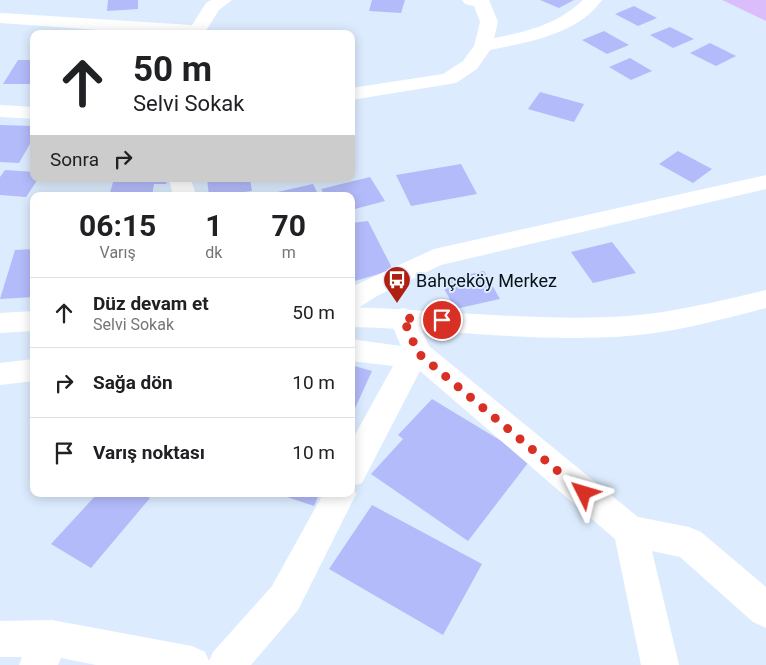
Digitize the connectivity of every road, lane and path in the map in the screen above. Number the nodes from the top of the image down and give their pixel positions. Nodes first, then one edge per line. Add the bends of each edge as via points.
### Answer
1 (223, 0) edge
2 (471, 0) edge
3 (593, 0) edge
4 (23, 4) dead end
5 (1, 19) edge
6 (166, 30) edge
7 (197, 30) edge
8 (482, 46) junction
9 (355, 93) edge
10 (0, 111) edge
11 (30, 113) edge
12 (766, 182) edge
13 (355, 297) edge
14 (766, 299) edge
15 (355, 317) edge
16 (403, 318) junction
17 (30, 321) edge
18 (0, 323) edge
19 (355, 350) edge
20 (415, 355) junction
21 (30, 370) edge
22 (0, 374) edge
23 (355, 466) edge
24 (338, 497) edge
25 (630, 531) junction
26 (766, 610) edge
27 (0, 639) edge
28 (45, 652) edge
29 (192, 665) edge
30 (226, 665) edge
31 (660, 665) edge

1 - 7 street via 212,7
2 - 8 street via 482,3 489,22
3 - 8 street via 574,18 535,35
4 - 5 street
5 - 6 street
8 - 9 street via 470,65 449,79
10 - 11 street
12 - 13 street via 434,258
14 - 16 street via 667,322 578,328
15 - 16 street
16 - 20 street
17 - 18 street
19 - 20 street
20 - 23 street
20 - 25 street
21 - 22 street
24 - 30 street via 285,598
25 - 26 street via 689,543
25 - 31 street
27 - 28 street
28 - 29 street

